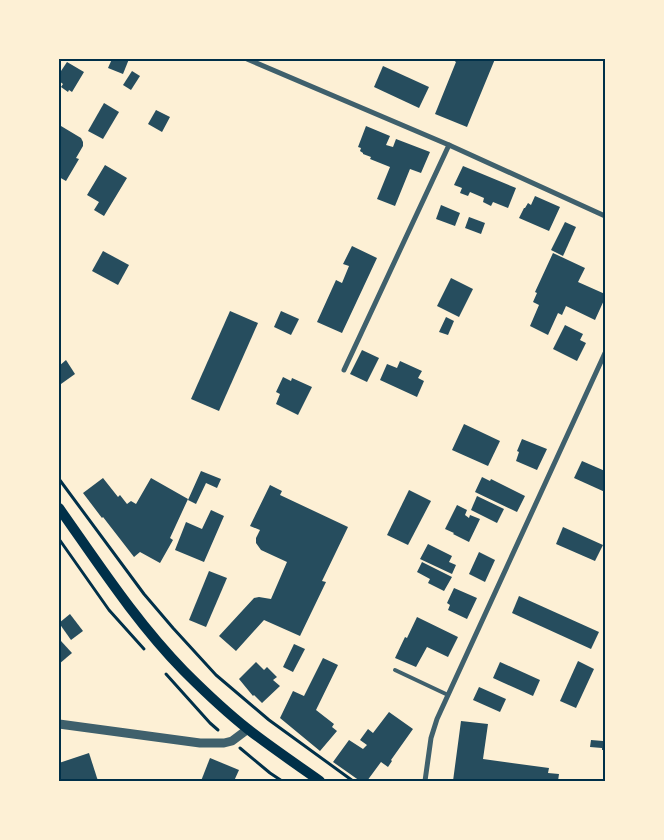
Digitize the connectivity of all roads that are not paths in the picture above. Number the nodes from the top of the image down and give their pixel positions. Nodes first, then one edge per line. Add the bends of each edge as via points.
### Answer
1 (247, 59) edge
2 (449, 145) junction
3 (605, 216) edge
4 (605, 353) edge
5 (344, 370) dead end
6 (59, 508) edge
7 (395, 670) dead end
8 (448, 694) junction
9 (59, 724) edge
10 (248, 729) junction
11 (320, 781) edge
12 (425, 781) edge

1 - 2 street
2 - 3 street
2 - 5 street
4 - 8 street
6 - 10 main road via 154,637 202,688
7 - 8 lane
8 - 12 street via 431,738
9 - 10 street via 200,743 232,741
10 - 11 main road

